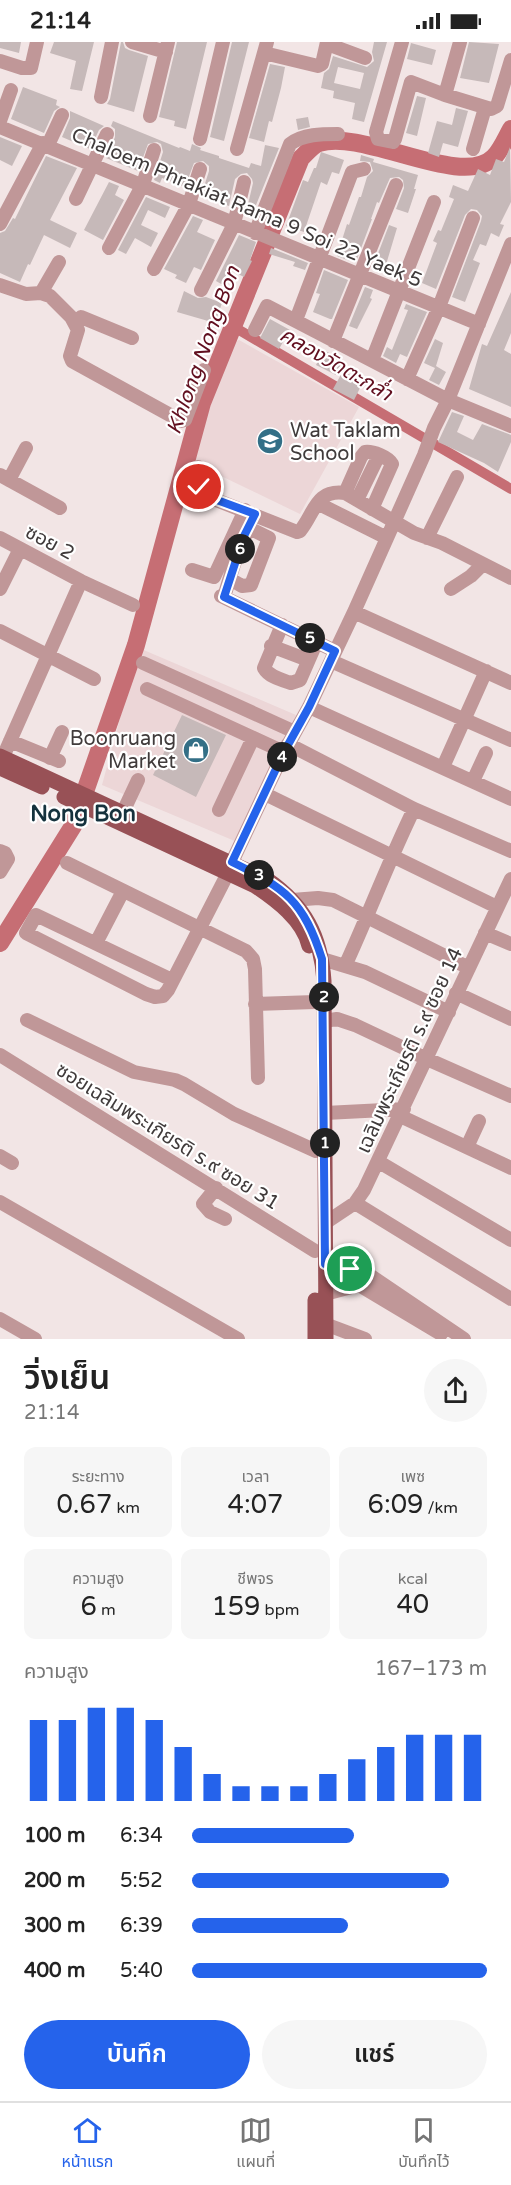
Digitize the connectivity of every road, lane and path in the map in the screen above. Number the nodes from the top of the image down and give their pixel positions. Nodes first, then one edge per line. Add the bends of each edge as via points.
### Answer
1 (37, 42) edge
2 (112, 42) edge
3 (132, 42) edge
4 (223, 42) edge
5 (402, 42) edge
6 (460, 42) edge
7 (327, 43) edge
8 (167, 47) edge
9 (266, 47) edge
10 (365, 58) dead end
11 (511, 60) edge
12 (0, 61) edge
13 (392, 77) junction
14 (411, 82) junction
15 (10, 90) dead end
16 (445, 95) junction
17 (100, 97) dead end
18 (485, 108) junction
19 (62, 115) dead end
20 (150, 116) dead end
21 (0, 121) edge
22 (0, 127) edge
23 (107, 134) dead end
24 (338, 134) dead end
25 (200, 138) dead end
26 (46, 144) junction
27 (237, 149) dead end
28 (473, 149) dead end
29 (154, 150) dead end
30 (94, 164) junction
31 (364, 169) dead end
32 (200, 170) dead end
33 (244, 182) dead end
34 (143, 184) junction
35 (396, 185) dead end
36 (76, 199) dead end
37 (434, 202) dead end
38 (189, 204) junction
39 (473, 218) dead end
40 (0, 224) edge
41 (234, 224) junction
42 (257, 234) junction
43 (511, 244) edge
44 (109, 248) dead end
45 (320, 258) junction
46 (59, 262) dead end
47 (154, 269) dead end
48 (360, 276) junction
49 (0, 285) edge
50 (201, 290) dead end
51 (399, 292) junction
52 (41, 293) junction
53 (439, 307) junction
54 (296, 320) junction
55 (76, 323) junction
56 (479, 324) junction
57 (255, 330) dead end
58 (132, 338) dead end
59 (333, 341) junction
60 (372, 360) junction
61 (204, 370) dead end
62 (407, 379) junction
63 (448, 400) junction
64 (511, 426) edge
65 (26, 448) dead end
66 (379, 455) junction
67 (198, 467) dead end
68 (457, 477) dead end
69 (5, 478) edge
70 (345, 493) junction
71 (357, 500) junction
72 (325, 507) dead end
73 (60, 508) dead end
74 (372, 509) junction
75 (250, 512) junction
76 (275, 522) junction
77 (394, 522) junction
78 (249, 528) junction
79 (0, 538) edge
80 (269, 538) junction
81 (387, 538) junction
82 (427, 538) junction
83 (20, 549) junction
84 (483, 564) junction
85 (192, 570) dead end
86 (511, 578) edge
87 (230, 579) junction
88 (81, 581) junction
89 (0, 589) edge
90 (451, 589) dead end
91 (133, 605) dead end
92 (354, 612) junction
93 (282, 625) junction
94 (0, 631) edge
95 (317, 641) junction
96 (271, 646) junction
97 (48, 656) junction
98 (333, 656) junction
99 (308, 660) junction
100 (143, 663) dead end
101 (486, 671) junction
102 (94, 679) dead end
103 (511, 683) edge
104 (147, 689) dead end
105 (309, 707) junction
106 (465, 718) junction
107 (62, 732) dead end
108 (295, 732) junction
109 (253, 738) junction
110 (511, 740) edge
111 (9, 741) junction
112 (286, 748) junction
113 (486, 753) dead end
114 (1, 760) edge
115 (443, 767) junction
116 (138, 780) dead end
117 (473, 781) junction
118 (265, 794) junction
119 (511, 799) edge
120 (90, 803) junction
121 (414, 809) junction
122 (219, 810) dead end
123 (123, 812) junction
124 (0, 851) edge
125 (511, 851) edge
126 (390, 857) junction
127 (67, 863) dead end
128 (230, 868) junction
129 (0, 872) edge
130 (511, 879) edge
131 (123, 891) junction
132 (292, 900) junction
133 (497, 907) junction
134 (368, 916) junction
135 (200, 929) junction
136 (485, 933) junction
137 (96, 944) junction
138 (511, 944) edge
139 (322, 959) junction
140 (345, 966) junction
141 (469, 968) junction
142 (172, 980) junction
143 (456, 993) junction
144 (315, 1002) junction
145 (255, 1004) junction
146 (449, 1011) junction
147 (511, 1019) edge
148 (27, 1020) dead end
149 (324, 1021) junction
150 (0, 1055) edge
151 (426, 1059) junction
152 (258, 1078) dead end
153 (511, 1096) edge
154 (402, 1112) junction
155 (325, 1113) junction
156 (479, 1121) dead end
157 (467, 1147) junction
158 (316, 1151) junction
159 (380, 1161) junction
160 (511, 1167) edge
161 (216, 1188) junction
162 (0, 1202) edge
163 (355, 1203) junction
164 (225, 1219) dead end
165 (325, 1223) junction
166 (511, 1240) edge
167 (315, 1251) junction
168 (325, 1264) junction
169 (362, 1279) junction
170 (325, 1294) junction
171 (511, 1299) edge
172 (0, 1319) edge
173 (326, 1332) edge
174 (443, 1332) edge
175 (18, 1335) edge
176 (359, 1337) edge
177 (35, 1339) edge
178 (238, 1339) edge
179 (315, 1339) edge
180 (464, 1339) edge

1 - 12 street via 31,68
2 - 17 street
3 - 8 street
4 - 25 street
5 - 13 street
6 - 16 street
7 - 9 street via 318,66
7 - 10 street
8 - 20 street
9 - 27 street
11 - 18 street via 497,105
13 - 14 street
13 - 14 street via 376,132 378,139 395,139
14 - 16 street
15 - 21 street
16 - 18 street
18 - 28 street
19 - 26 street
22 - 26 street, Chaloem Phrakiat Rama 9 Soi 22 Yaek 5
23 - 30 street
24 - 42 street via 312,135 290,144
26 - 30 street, Chaloem Phrakiat Rama 9 Soi 22 Yaek 5
26 - 40 street
29 - 34 street
30 - 34 street, Chaloem Phrakiat Rama 9 Soi 22 Yaek 5
30 - 36 street
31 - 45 street via 352,172
32 - 38 street
33 - 41 street
34 - 38 street, Chaloem Phrakiat Rama 9 Soi 22 Yaek 5
34 - 44 street
35 - 48 street
37 - 51 street
38 - 41 street, Chaloem Phrakiat Rama 9 Soi 22 Yaek 5
38 - 47 street
39 - 53 street
41 - 42 street, Chaloem Phrakiat Rama 9 Soi 22 Yaek 5
41 - 50 street
42 - 45 street, Chaloem Phrakiat Rama 9 Soi 22 Yaek 5
43 - 56 street
45 - 48 street, Chaloem Phrakiat Rama 9 Soi 22 Yaek 5
45 - 54 street
46 - 52 street
48 - 51 street, Chaloem Phrakiat Rama 9 Soi 22 Yaek 5
48 - 59 street
49 - 52 street via 26,294
51 - 53 street, Chaloem Phrakiat Rama 9 Soi 22 Yaek 5
51 - 60 street
52 - 55 street via 50,296
53 - 56 street, Chaloem Phrakiat Rama 9 Soi 22 Yaek 5
53 - 62 street
54 - 57 street via 267,306
54 - 59 street
55 - 58 street via 81,317
55 - 61 street via 72,361 181,421
56 - 63 street
59 - 60 street via 356,360
60 - 62 street
62 - 63 street
63 - 64 street
63 - 77 street
65 - 69 street
66 - 70 street via 368,451 362,454
66 - 71 street
66 - 74 street via 392,464
67 - 75 street via 199,487 206,496
68 - 82 street
69 - 73 street
70 - 71 street
70 - 76 street via 334,491 321,498 300,531
71 - 74 street
72 - 81 street
74 - 77 street
75 - 76 street
75 - 78 street
75 - 85 street via 214,577
76 - 80 street
77 - 81 street
77 - 82 street
78 - 80 street
78 - 87 street
79 - 83 street, ซอย 2
80 - 87 street via 251,585 242,586
81 - 92 street
82 - 84 street
83 - 88 street, ซอย 2
83 - 89 street
84 - 86 street
84 - 90 street
87 - 93 street via 223,596
88 - 91 street, ซอย 2
88 - 97 street
92 - 98 street
92 - 101 street
93 - 95 street
93 - 96 street
94 - 97 street
95 - 98 street
95 - 99 street
96 - 99 street
96 - 99 street via 266,672 291,683 300,680
97 - 102 street
97 - 111 street
98 - 105 street
98 - 106 street
100 - 108 street
101 - 103 street
101 - 106 street
104 - 109 street
105 - 108 street
105 - 115 street
106 - 110 street
106 - 115 street
107 - 111 street via 54,760
108 - 112 street
109 - 112 street
109 - 122 street
111 - 114 street
112 - 118 street
112 - 121 street
113 - 117 street
114 - 120 main road
115 - 117 street
116 - 123 street
117 - 119 street
118 - 126 street
118 - 128 street
120 - 123 main road
120 - 128 main road
121 - 125 street
121 - 126 street
123 - 128 main road
124 - 129 street via 8,856
126 - 133 street
126 - 134 street
127 - 131 street
128 - 132 main road via 268,880
128 - 135 street
128 - 144 main road via 274,898 308,940
130 - 133 street, เฉลิมพระเกียรติ ร.๙ ซอย 14
131 - 135 street
131 - 137 street
132 - 134 street via 333,900
132 - 139 main road via 307,919
133 - 136 street, เฉลิมพระเกียรติ ร.๙ ซอย 14
134 - 140 street
134 - 141 street
135 - 142 street
135 - 145 street via 246,951 253,959
136 - 138 street
136 - 141 street, เฉลิมพระเกียรติ ร.๙ ซอย 14
137 - 142 street
137 - 142 street via 36,915 26,933 155,997 163,996
139 - 140 street
139 - 149 main road
140 - 146 street
141 - 143 street, เฉลิมพระเกียรติ ร.๙ ซอย 14
143 - 146 street, เฉลิมพระเกียรติ ร.๙ ซอย 14
143 - 147 street
144 - 145 street
144 - 158 main road
145 - 152 street
146 - 151 street, เฉลิมพระเกียรติ ร.๙ ซอย 14
148 - 158 street via 134,1072 184,1084 234,1114
149 - 151 street via 337,1019 355,1025
149 - 155 main road
150 - 161 street, ซอยเฉลิมพระเกียรติ ร.๙ ซอย 31
151 - 153 street
151 - 154 street, เฉลิมพระเกียรติ ร.๙ ซอย 14
154 - 155 street
154 - 157 street
154 - 159 street, เฉลิมพระเกียรติ ร.๙ ซอย 14
155 - 165 main road
156 - 157 street
157 - 160 street
158 - 167 main road
159 - 163 street, เฉลิมพระเกียรติ ร.๙ ซอย 14
159 - 166 street
161 - 164 street via 203,1203 210,1212
161 - 167 street, ซอยเฉลิมพระเกียรติ ร.๙ ซอย 31
162 - 178 street
163 - 165 street, เฉลิมพระเกียรติ ร.๙ ซอย 14
163 - 171 street
165 - 168 main road
167 - 179 main road
168 - 169 street
168 - 170 main road
169 - 170 street
169 - 174 street
170 - 173 main road
172 - 175 street
173 - 176 street
174 - 180 street
175 - 177 street

